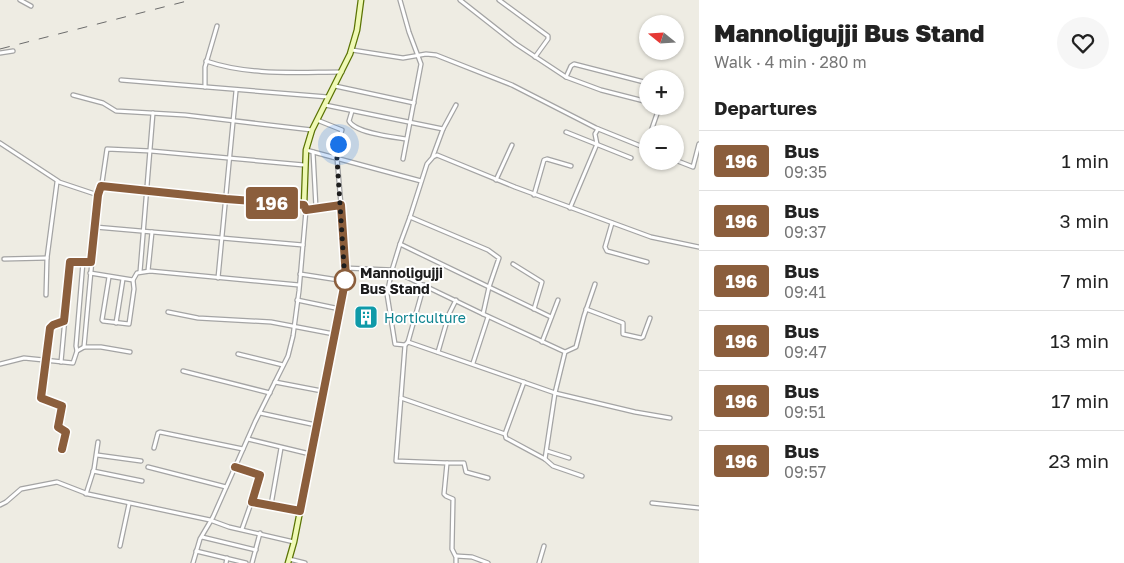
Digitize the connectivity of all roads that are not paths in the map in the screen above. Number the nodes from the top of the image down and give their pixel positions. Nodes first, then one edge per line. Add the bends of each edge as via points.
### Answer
1 (20, 0) edge
2 (361, 0) edge
3 (400, 0) edge
4 (460, 0) edge
5 (499, 0) edge
6 (31, 6) dead end
7 (216, 26) dead end
8 (352, 50) junction
9 (13, 51) dead end
10 (0, 54) edge
11 (417, 55) junction
12 (535, 57) junction
13 (206, 62) junction
14 (342, 72) junction
15 (566, 78) junction
16 (121, 80) dead end
17 (639, 81) edge
18 (335, 86) junction
19 (205, 87) junction
20 (236, 90) junction
21 (73, 94) dead end
22 (329, 97) junction
23 (639, 100) edge
24 (414, 103) junction
25 (325, 105) junction
26 (456, 105) dead end
27 (352, 111) junction
28 (153, 113) junction
29 (233, 120) junction
30 (317, 120) junction
31 (410, 121) junction
32 (443, 128) junction
33 (598, 128) junction
34 (312, 130) junction
35 (566, 132) dead end
36 (406, 139) junction
37 (0, 143) edge
38 (597, 144) junction
39 (699, 144) edge
40 (512, 145) dead end
41 (639, 145) edge
42 (306, 150) junction
43 (151, 151) junction
44 (313, 152) junction
45 (432, 157) junction
46 (335, 158) junction
47 (631, 158) dead end
48 (229, 159) junction
49 (403, 160) dead end
50 (684, 164) edge
51 (304, 165) junction
52 (571, 166) dead end
53 (496, 180) junction
54 (58, 181) junction
55 (421, 182) junction
56 (101, 186) junction
57 (146, 192) junction
58 (98, 195) junction
59 (534, 195) junction
60 (226, 199) junction
61 (304, 205) junction
62 (341, 205) junction
63 (570, 208) junction
64 (316, 209) junction
65 (306, 210) junction
66 (410, 217) junction
67 (612, 223) junction
68 (95, 227) junction
69 (143, 231) junction
70 (152, 232) junction
71 (221, 238) junction
72 (400, 244) junction
73 (303, 245) junction
74 (699, 248) edge
75 (47, 258) junction
76 (4, 259) dead end
77 (83, 262) junction
78 (91, 262) junction
79 (647, 262) dead end
80 (513, 264) dead end
81 (345, 268) junction
82 (392, 270) junction
83 (148, 271) junction
84 (140, 272) junction
85 (90, 273) junction
86 (300, 274) junction
87 (109, 277) junction
88 (218, 278) junction
89 (123, 279) junction
90 (133, 280) junction
91 (345, 281) junction
92 (595, 284) dead end
93 (299, 285) junction
94 (424, 285) junction
95 (489, 286) junction
96 (46, 295) dead end
97 (298, 300) junction
98 (456, 300) junction
99 (558, 300) dead end
100 (340, 309) junction
101 (534, 309) junction
102 (586, 309) junction
103 (168, 312) dead end
104 (483, 314) junction
105 (488, 317) junction
106 (551, 317) junction
107 (650, 318) dead end
108 (64, 321) junction
109 (116, 323) junction
110 (293, 327) junction
111 (334, 334) junction
112 (542, 342) junction
113 (406, 343) junction
114 (84, 346) junction
115 (77, 351) junction
116 (130, 352) dead end
117 (438, 352) junction
118 (565, 352) junction
119 (238, 354) dead end
120 (47, 361) junction
121 (61, 362) junction
122 (0, 364) edge
123 (473, 364) junction
124 (283, 365) junction
125 (183, 370) dead end
126 (275, 382) junction
127 (524, 382) junction
128 (322, 391) junction
129 (270, 392) junction
130 (555, 392) junction
131 (401, 398) junction
132 (260, 413) junction
133 (670, 418) dead end
134 (316, 425) junction
135 (505, 434) junction
136 (248, 439) junction
137 (98, 442) dead end
138 (154, 448) dead end
139 (281, 448) junction
140 (62, 449) dead end
141 (243, 449) junction
142 (547, 451) junction
143 (310, 454) junction
144 (97, 455) junction
145 (569, 458) dead end
146 (546, 459) junction
147 (141, 461) dead end
148 (447, 463) junction
149 (148, 467) dead end
150 (235, 467) junction
151 (93, 471) junction
152 (582, 476) dead end
153 (488, 478) dead end
154 (142, 481) dead end
155 (226, 487) junction
156 (86, 494) junction
157 (252, 502) junction
158 (652, 503) dead end
159 (130, 504) junction
160 (0, 505) edge
161 (271, 505) junction
162 (699, 508) edge
163 (300, 511) junction
164 (210, 520) junction
165 (242, 530) junction
166 (260, 533) junction
167 (202, 537) junction
168 (294, 542) junction
169 (120, 546) dead end
170 (544, 546) dead end
171 (256, 550) junction
172 (196, 551) junction
173 (456, 556) junction
174 (227, 558) junction
175 (288, 561) edge
176 (193, 563) edge
177 (226, 563) edge
178 (246, 563) edge
179 (252, 563) edge
180 (305, 563) edge
181 (456, 563) edge
182 (488, 563) edge
183 (539, 563) edge

1 - 6 street
2 - 8 street
3 - 11 street
4 - 12 street
5 - 12 street via 548,36
7 - 13 street
8 - 11 street via 403,58
8 - 14 street
9 - 10 street
11 - 24 street via 421,64
11 - 33 street via 431,54 512,85
12 - 15 street
13 - 14 street via 257,71
13 - 19 street
14 - 18 street
15 - 17 street via 574,64
15 - 23 street
16 - 19 street
18 - 22 street
18 - 24 street
19 - 20 street
20 - 22 street
20 - 29 street
21 - 28 street via 103,103 116,111
22 - 25 street
24 - 31 street
25 - 27 street
25 - 30 street
26 - 32 street
27 - 31 street
27 - 36 street via 351,125 372,133
28 - 29 street
28 - 43 street
29 - 34 street
29 - 48 street
30 - 34 street
30 - 46 street via 342,130
31 - 32 street
31 - 36 street
32 - 45 street
33 - 38 street via 595,134
33 - 41 street
34 - 42 street
35 - 38 street
36 - 49 street
37 - 54 street
38 - 47 street
38 - 63 street
39 - 50 street via 693,167
40 - 53 street
42 - 44 street
42 - 51 street
43 - 48 street
43 - 56 street via 107,149
43 - 57 street
44 - 46 street
44 - 64 street
45 - 53 street via 438,155
45 - 55 street
46 - 55 street
46 - 62 street
48 - 51 street
48 - 60 street
51 - 61 street
52 - 59 street via 544,160
53 - 59 street
54 - 58 street
54 - 75 street
55 - 66 street
56 - 57 street
56 - 58 street
57 - 60 street
57 - 69 street
58 - 68 street
59 - 63 street
60 - 61 street
60 - 71 street
61 - 65 street
62 - 64 street
62 - 81 street
63 - 67 street
64 - 65 street
65 - 73 street
66 - 72 street
66 - 95 street via 488,250 499,258
67 - 74 street via 651,237
67 - 79 street via 605,247 607,251
68 - 69 street
68 - 78 street
69 - 70 street
69 - 84 street
70 - 71 street
70 - 83 street
71 - 73 street
71 - 88 street
72 - 82 street
72 - 95 street
73 - 86 street
75 - 76 street
75 - 96 street
77 - 78 street
77 - 108 street via 70,262
77 - 115 street
78 - 85 street
80 - 101 street via 542,282
81 - 82 street
81 - 91 street
82 - 94 street
82 - 113 street via 387,294 394,344
83 - 84 street
83 - 88 street
84 - 90 street
85 - 87 street
85 - 114 street
86 - 91 street
86 - 93 street
87 - 89 street
87 - 109 street via 102,320
88 - 93 street
89 - 90 street
89 - 109 street
90 - 109 street via 129,324
91 - 100 street
92 - 102 street
93 - 97 street
94 - 98 street
94 - 113 street
95 - 101 street
95 - 104 street
97 - 100 street
97 - 110 street
98 - 104 street
98 - 117 street
99 - 106 street
100 - 111 street
101 - 106 street
102 - 107 street via 623,323 624,334 641,338
102 - 118 street via 576,347
103 - 110 street via 198,318 267,321
104 - 105 street
105 - 112 street
105 - 123 street
106 - 112 street
108 - 120 street via 50,328
108 - 121 street
110 - 111 street
110 - 124 street via 288,356
111 - 128 street
112 - 118 street
113 - 117 street
113 - 131 street
114 - 115 street
114 - 116 street
115 - 121 street via 73,363
117 - 123 street
118 - 130 street
119 - 124 street
120 - 121 street
120 - 122 street via 24,358
120 - 140 street via 41,399 62,406 58,427 66,432
123 - 127 street
124 - 126 street
125 - 129 street
126 - 128 street
126 - 129 street
127 - 130 street
127 - 135 street
128 - 134 street
129 - 132 street
130 - 133 street via 627,411
130 - 142 street
131 - 135 street
131 - 148 street via 396,462
132 - 134 street
132 - 136 street
134 - 143 street
135 - 146 street via 506,438
136 - 139 street
136 - 141 street
137 - 144 street
138 - 141 street via 160,432
139 - 143 street
139 - 161 street
141 - 150 street
142 - 145 street
142 - 146 street
143 - 163 street
144 - 147 street
144 - 151 street
146 - 152 street via 553,466
148 - 153 street via 464,463 466,472
148 - 173 street via 444,496 454,499 452,549
149 - 155 street
150 - 155 street
150 - 157 street via 260,475
151 - 154 street
151 - 156 street
155 - 164 street
156 - 159 street
156 - 160 street via 56,482 21,489
157 - 161 street
157 - 165 street
158 - 162 street
159 - 164 street
159 - 169 street
161 - 163 street
163 - 168 street
164 - 165 street
164 - 167 street
165 - 166 street
166 - 168 street
166 - 171 street
167 - 171 street
167 - 172 street
168 - 175 street
170 - 183 street
171 - 179 street
172 - 174 street
172 - 176 street
173 - 181 street
173 - 182 street
174 - 177 street
174 - 178 street
175 - 180 street

